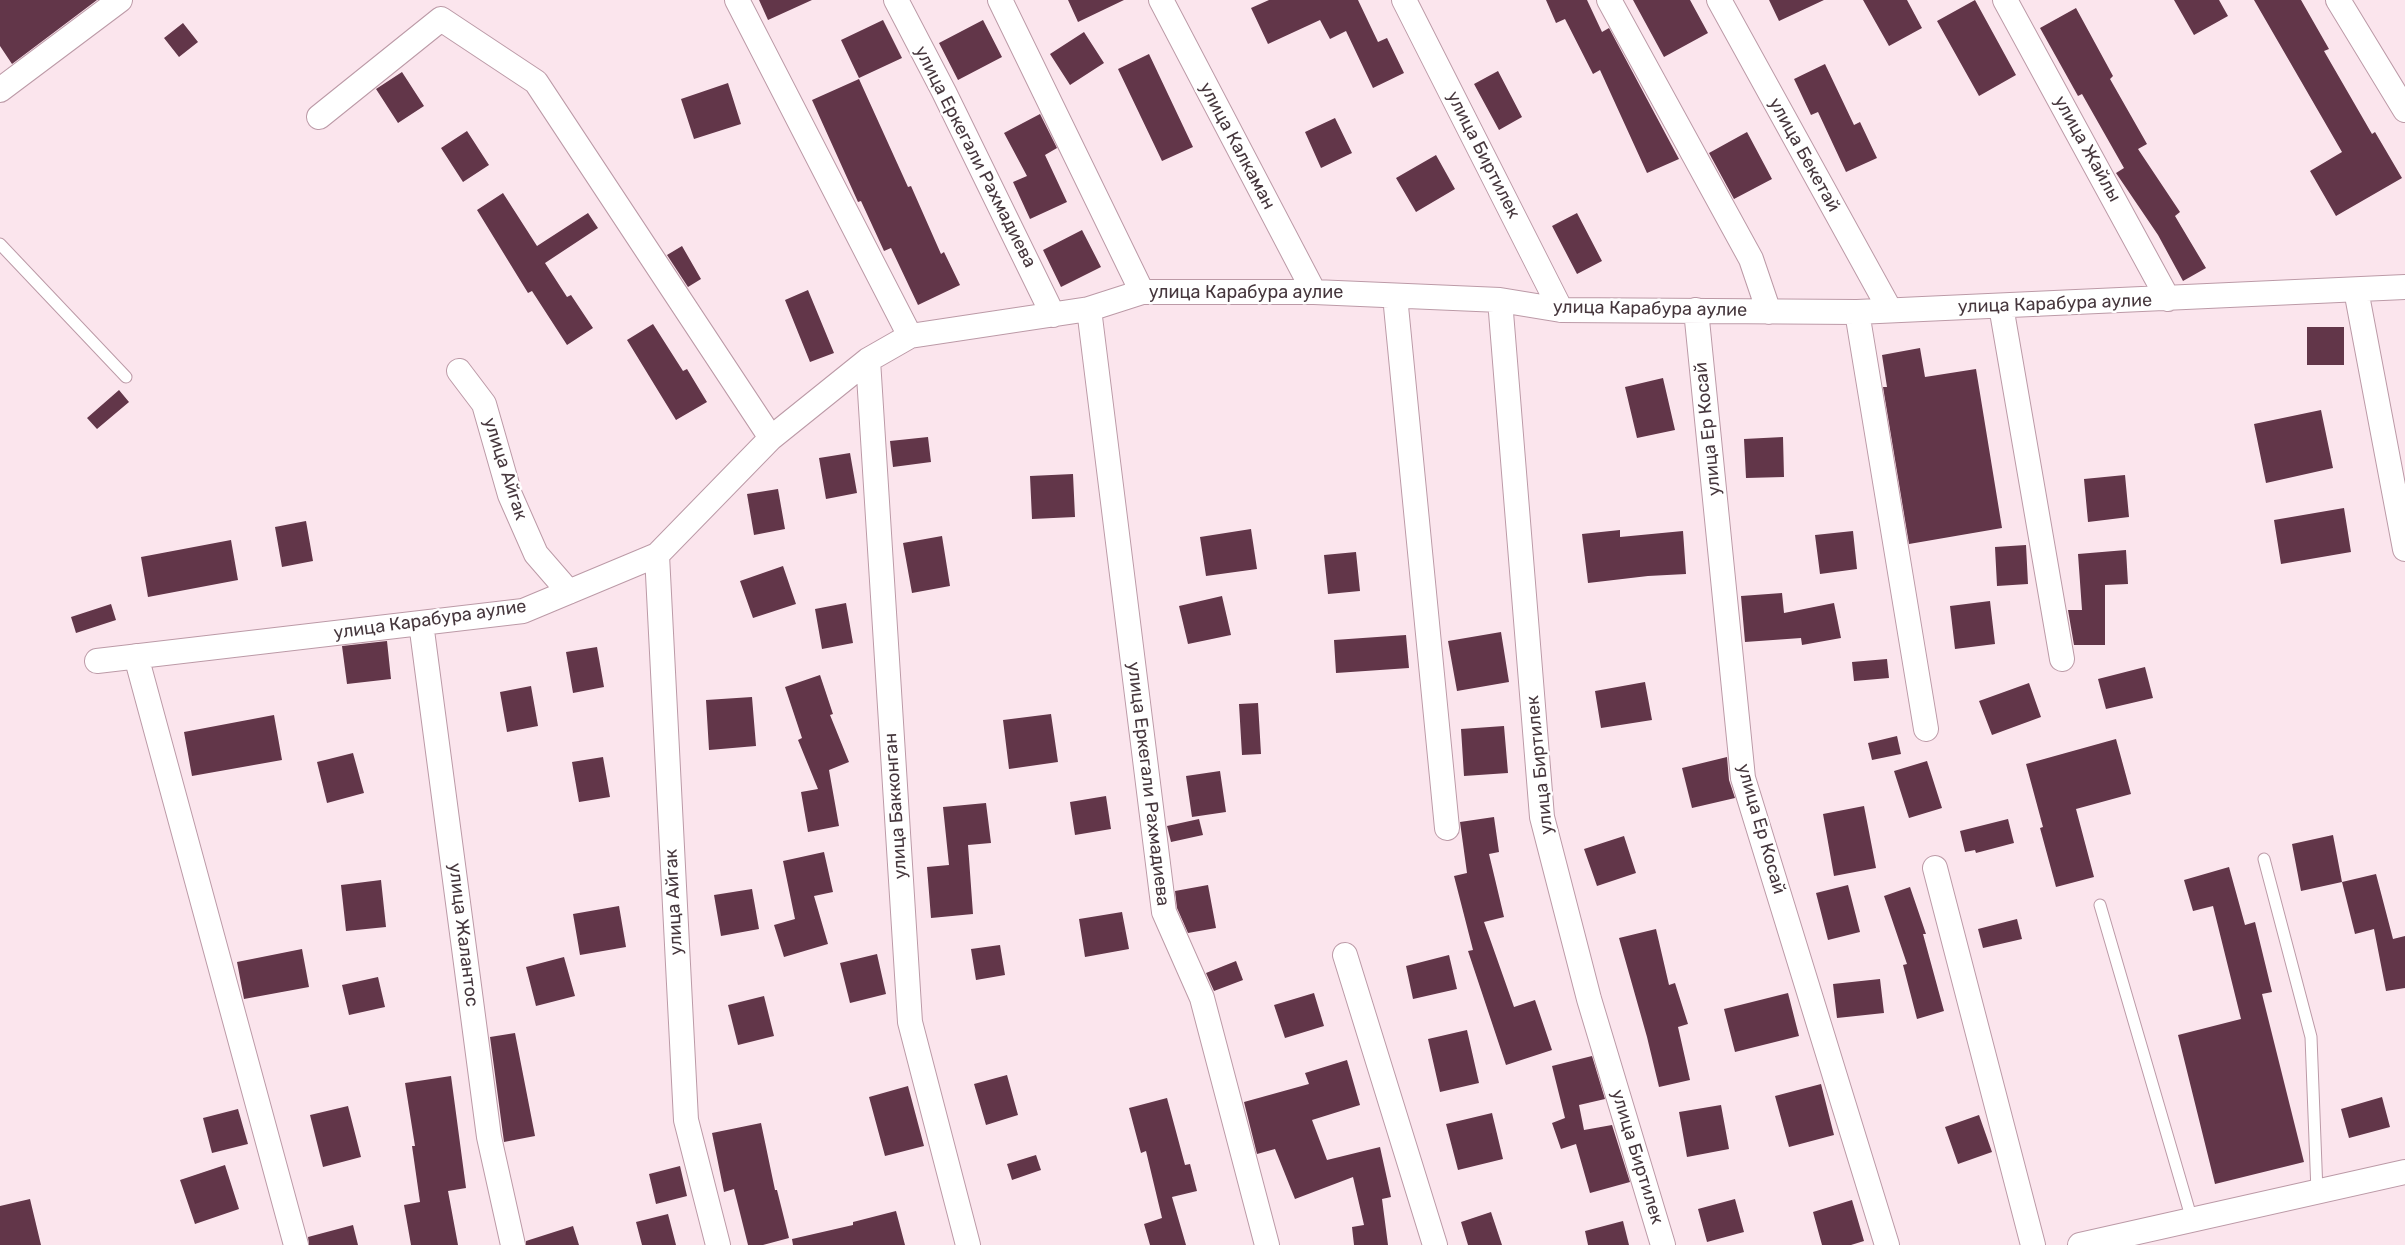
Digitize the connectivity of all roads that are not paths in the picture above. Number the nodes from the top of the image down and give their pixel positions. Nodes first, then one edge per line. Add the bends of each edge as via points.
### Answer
1 (120, 0) edge
2 (737, 0) edge
3 (896, 0) edge
4 (1000, 0) edge
5 (1161, 0) edge
6 (1404, 0) edge
7 (1609, 0) edge
8 (1719, 0) edge
9 (2005, 0) edge
10 (2338, 0) edge
11 (0, 90) edge
12 (2405, 110) edge
13 (319, 117) dead end
14 (0, 244) edge
15 (2405, 288) edge
16 (2356, 290) junction
17 (1142, 292) junction
18 (1314, 292) junction
19 (1395, 296) junction
20 (2168, 299) junction
21 (1500, 300) junction
22 (2001, 306) junction
23 (1089, 309) junction
24 (1561, 310) junction
25 (1696, 310) junction
26 (1890, 310) junction
27 (1769, 312) junction
28 (1857, 312) junction
29 (1054, 315) junction
30 (910, 336) junction
31 (868, 360) junction
32 (458, 371) dead end
33 (126, 377) dead end
34 (771, 438) junction
35 (2405, 549) edge
36 (657, 556) junction
37 (569, 592) junction
38 (421, 623) junction
39 (136, 656) junction
40 (2062, 659) dead end
41 (97, 661) dead end
42 (1926, 729) dead end
43 (1447, 828) dead end
44 (2264, 859) dead end
45 (1936, 868) dead end
46 (2100, 905) dead end
47 (1345, 955) dead end
48 (2405, 1172) edge
49 (2317, 1192) junction
50 (2192, 1220) junction
51 (296, 1245) edge
52 (513, 1245) edge
53 (718, 1245) edge
54 (968, 1245) edge
55 (1267, 1245) edge
56 (1435, 1245) edge
57 (1663, 1245) edge
58 (1887, 1245) edge
59 (2033, 1245) edge
60 (2080, 1245) edge

1 - 11 street
2 - 30 street
3 - 29 street, улица Еркегали Рахмадиева
4 - 17 street
5 - 18 street, улица Калкаман
6 - 24 street, улица Биртилек
7 - 27 street via 1751,259
8 - 26 street, улица Бекетай
9 - 20 street, улица Жайлы
10 - 12 street
13 - 34 street via 441,19 536,82
14 - 33 lane
15 - 16 street, улица Карабура аулие
16 - 20 street, улица Карабура аулие
16 - 35 street
17 - 18 street, улица Карабура аулие
17 - 23 street, улица Карабура аулие
18 - 19 street, улица Карабура аулие
19 - 21 street, улица Карабура аулие
19 - 43 street
20 - 22 street, улица Карабура аулие
21 - 24 street, улица Карабура аулие
21 - 57 street, улица Биртилек via 1542,817 1589,999
22 - 26 street, улица Карабура аулие
22 - 40 street
23 - 29 street, улица Карабура аулие
23 - 55 street, улица Еркегали Рахмадиева via 1164,912 1202,998
24 - 25 street, улица Карабура аулие
25 - 27 street, улица Карабура аулие
25 - 58 street, улица Ер Косай via 1742,778
26 - 28 street, улица Карабура аулие
27 - 28 street, улица Карабура аулие
28 - 42 street
29 - 30 street, улица Карабура аулие
30 - 31 street, улица Карабура аулие
31 - 34 street, улица Карабура аулие
31 - 54 street, улица Бакконган via 910,1022
32 - 37 street, улица Айгак via 484,404 510,495 536,554
34 - 36 street, улица Карабура аулие
36 - 37 street, улица Карабура аулие
36 - 53 street, улица Айгак via 686,1120
37 - 38 street, улица Карабура аулие via 523,611
38 - 39 street, улица Карабура аулие
38 - 52 street, улица Жалантос via 489,1137
39 - 41 street, улица Карабура аулие
39 - 51 street
44 - 49 lane via 2311,1037
45 - 59 street
46 - 50 lane
47 - 56 street
48 - 49 street
49 - 50 street
50 - 60 street

